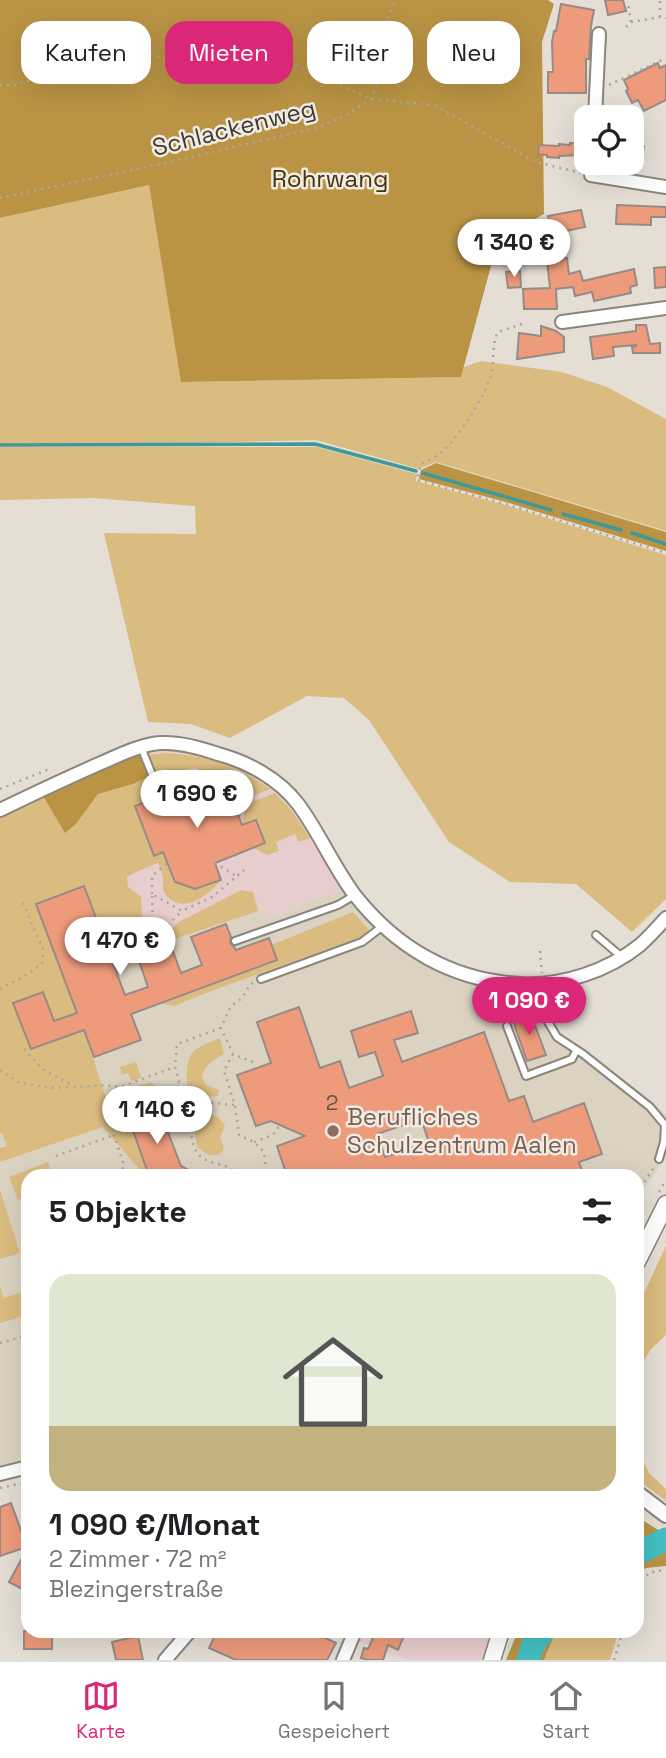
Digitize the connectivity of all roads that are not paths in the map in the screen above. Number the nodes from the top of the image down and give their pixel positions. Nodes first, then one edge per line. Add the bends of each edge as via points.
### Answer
1 (599, 34) dead end
2 (596, 105) edge
3 (616, 175) edge
4 (666, 187) edge
5 (666, 308) edge
6 (562, 322) dead end
7 (141, 747) junction
8 (158, 787) dead end
9 (0, 810) edge
10 (355, 895) junction
11 (666, 919) edge
12 (383, 926) junction
13 (596, 935) dead end
14 (235, 941) dead end
15 (623, 958) junction
16 (261, 979) road end
17 (541, 984) junction
18 (508, 1026) dead end
19 (576, 1051) junction
20 (659, 1159) road end
21 (666, 1204) edge
22 (644, 1248) edge
23 (21, 1471) edge
24 (0, 1474) edge
25 (644, 1498) edge
26 (666, 1515) edge
27 (184, 1638) edge
28 (352, 1638) edge
29 (499, 1638) edge
30 (166, 1660) edge
31 (343, 1660) edge
32 (492, 1660) edge

1 - 2 street
3 - 4 street
5 - 6 street
7 - 8 lane
7 - 9 street
7 - 10 street via 161,743 197,747 237,759 272,779 296,802
10 - 12 street
10 - 14 lane
11 - 15 street
12 - 16 lane via 362,942
12 - 17 street via 444,967 486,981
13 - 15 lane
15 - 17 street via 594,971
17 - 19 lane via 540,1008 557,1037
18 - 19 lane via 526,1076 572,1059
19 - 20 lane via 650,1107 665,1125
21 - 22 main road
23 - 24 street
25 - 26 street
27 - 30 street
28 - 31 street
29 - 32 main road

